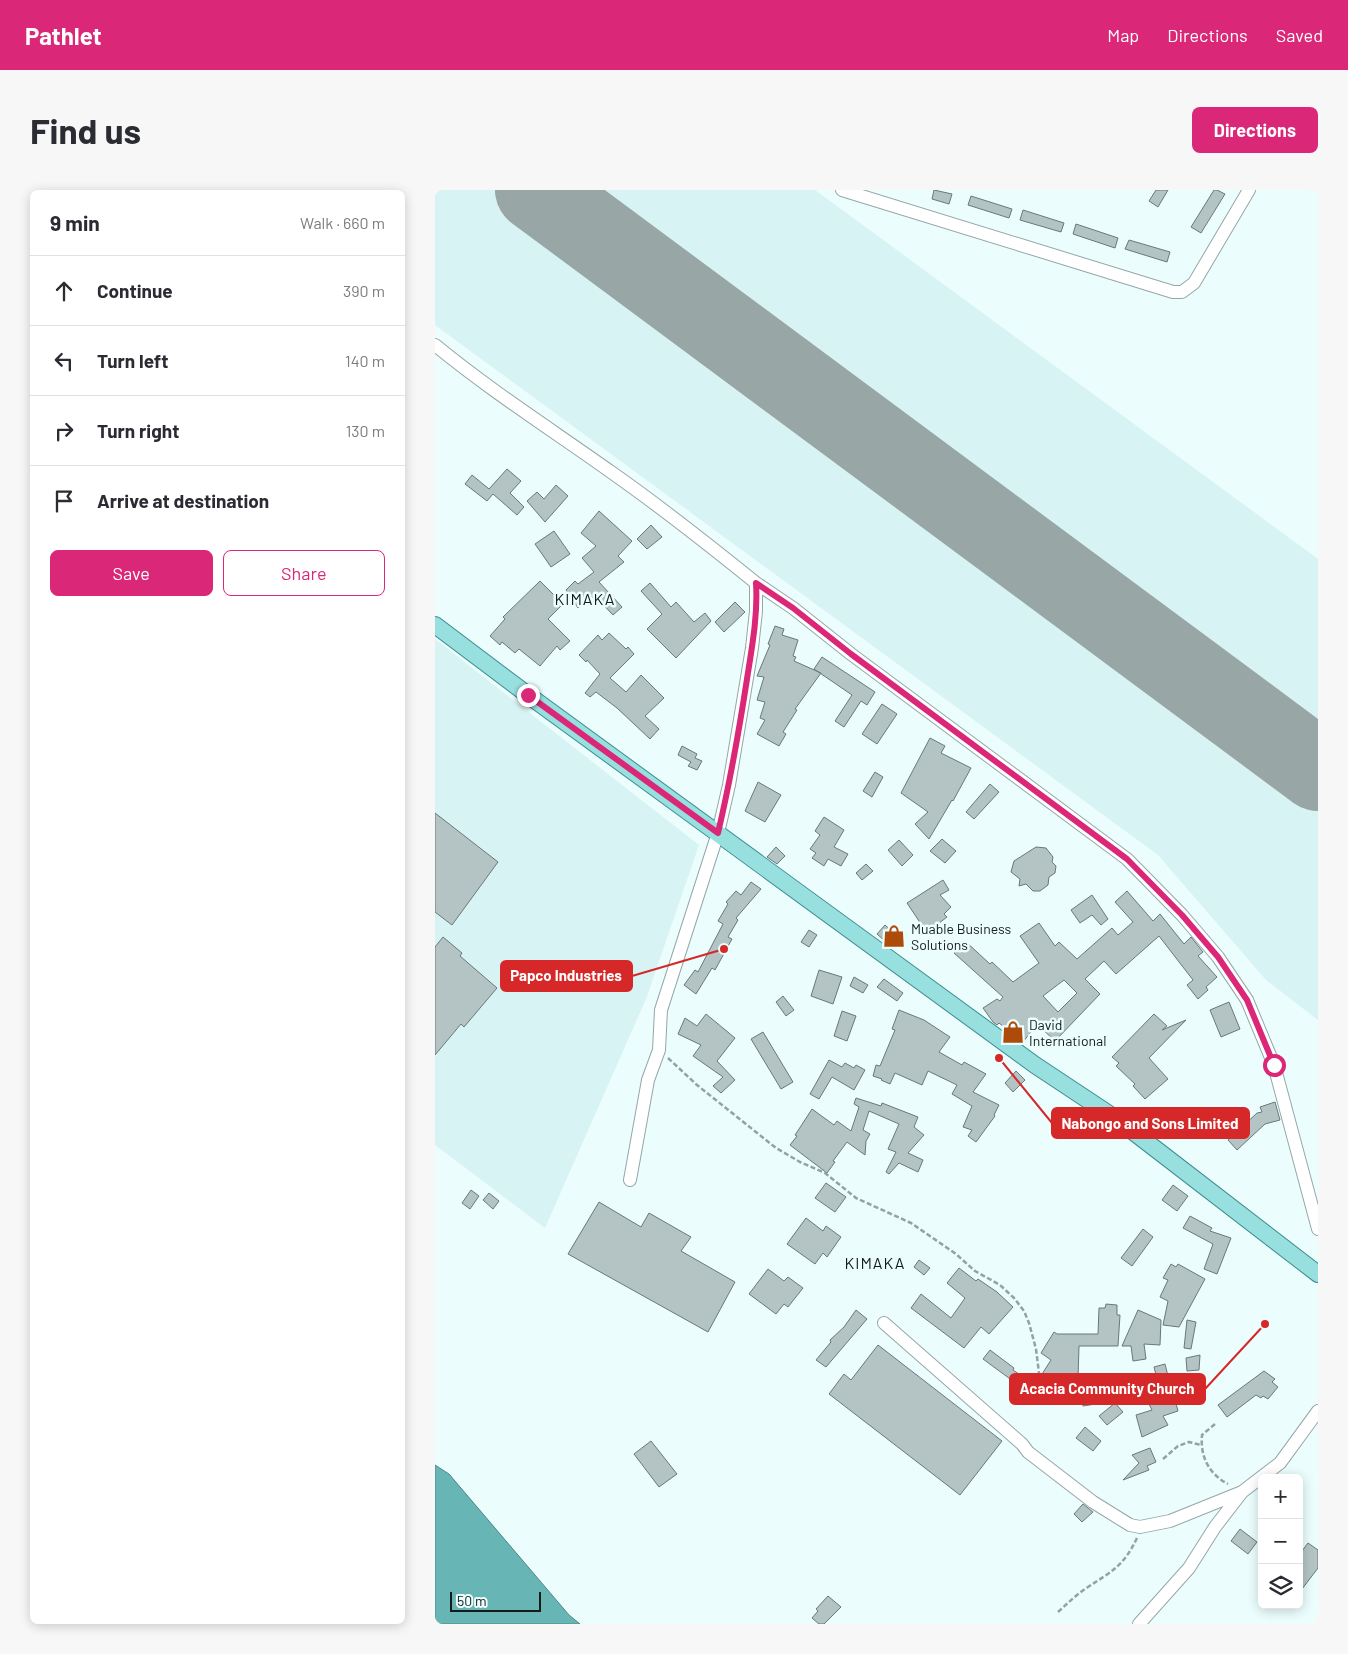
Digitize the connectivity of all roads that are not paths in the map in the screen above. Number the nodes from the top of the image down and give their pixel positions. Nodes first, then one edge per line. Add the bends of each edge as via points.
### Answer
1 (843, 190) edge
2 (1249, 190) edge
3 (435, 345) edge
4 (756, 583) junction
5 (435, 625) edge
6 (718, 833) junction
7 (630, 1180) dead end
8 (1318, 1229) edge
9 (1318, 1274) edge
10 (884, 1324) dead end
11 (1318, 1411) edge
12 (1242, 1492) junction
13 (1139, 1624) edge

1 - 2 street via 1173,292 1182,292 1194,283
3 - 4 street via 504,398 651,500
4 - 6 street via 751,648
4 - 8 street via 1127,859 1182,915 1218,957 1247,1000 1274,1065
5 - 6 main road
6 - 7 street via 661,1010 659,1050 648,1080
6 - 9 main road via 1035,1065 1117,1120
10 - 12 street via 1029,1452 1093,1502 1129,1525 1140,1528 1170,1521
11 - 12 street via 1280,1463
12 - 13 street via 1189,1568

